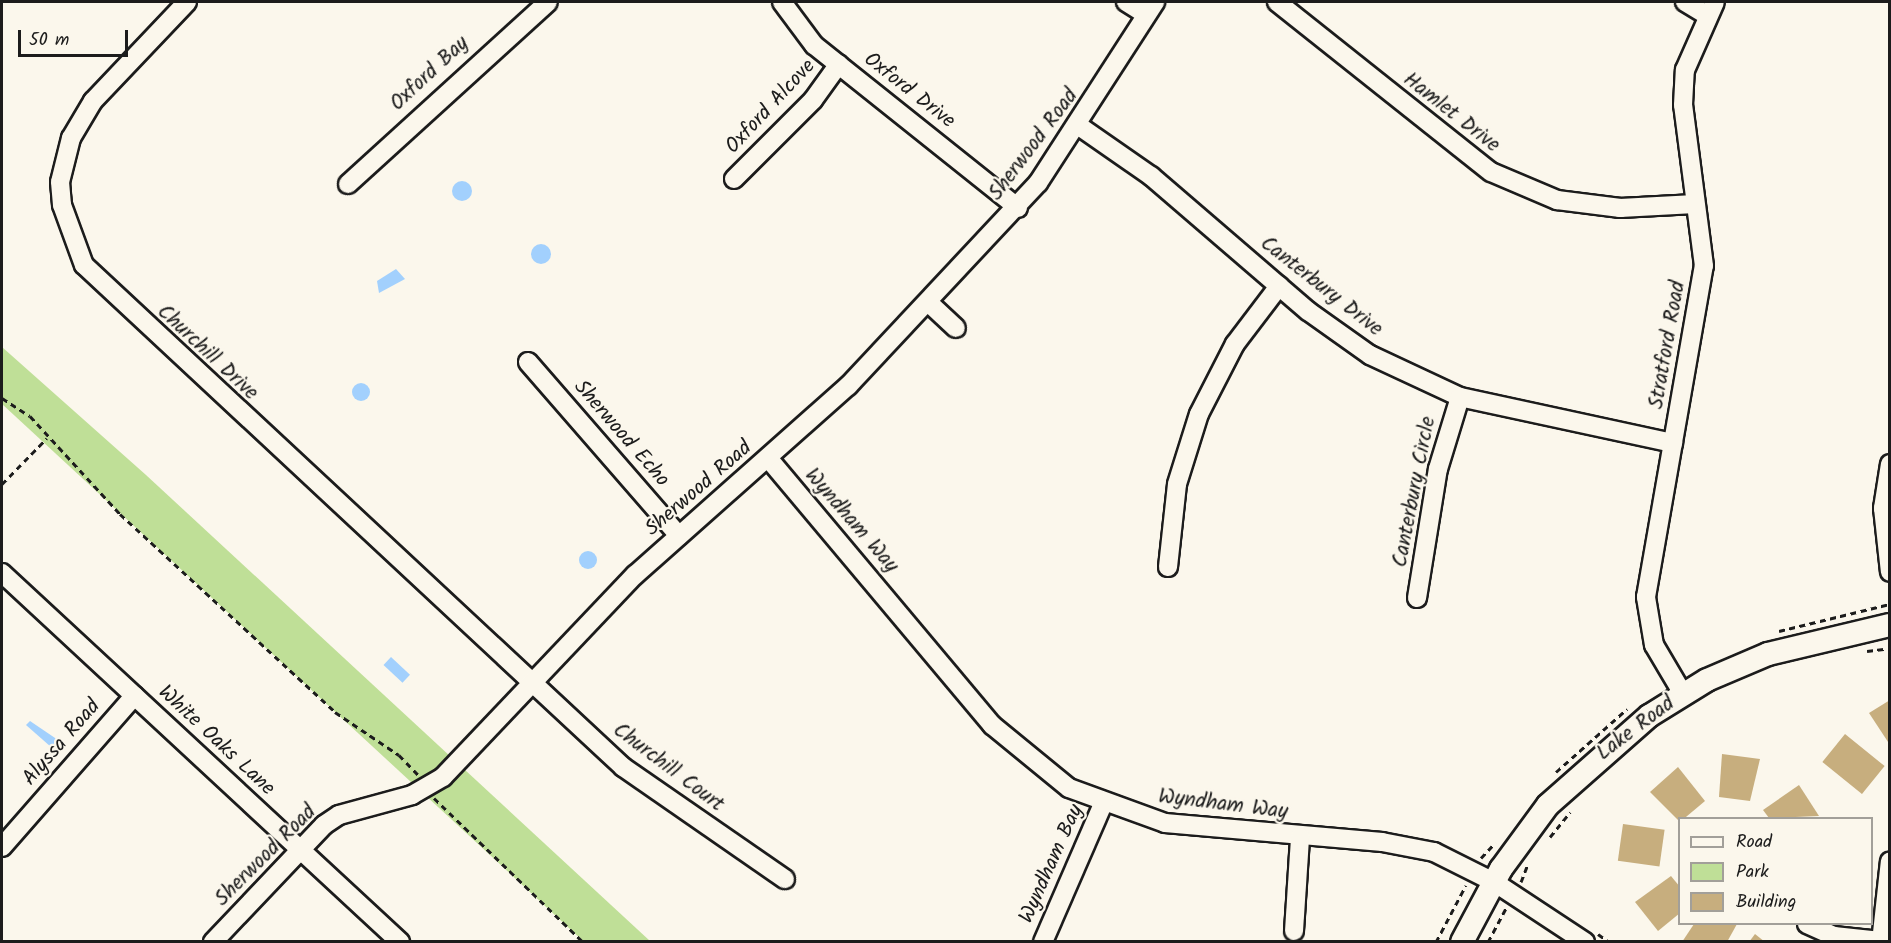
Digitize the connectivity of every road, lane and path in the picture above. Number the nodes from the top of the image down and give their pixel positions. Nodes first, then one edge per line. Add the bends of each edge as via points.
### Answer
1 (187, 2) edge
2 (548, 2) edge
3 (782, 2) edge
4 (1126, 2) edge
5 (1277, 2) edge
6 (1685, 2) edge
7 (1150, 8) edge
8 (1710, 8) edge
9 (839, 64) junction
10 (1079, 126) junction
11 (734, 179) dead end
12 (348, 184) dead end
13 (1695, 204) junction
14 (1018, 208) junction
15 (1279, 286) junction
16 (928, 302) junction
17 (956, 328) dead end
18 (528, 362) dead end
19 (1460, 397) junction
20 (2, 398) edge
21 (47, 438) junction
22 (1673, 443) junction
23 (768, 458) junction
24 (1890, 464) edge
25 (2, 484) edge
26 (679, 536) junction
27 (1168, 567) dead end
28 (1890, 572) edge
29 (2, 573) edge
30 (1417, 598) dead end
31 (1890, 604) edge
32 (1873, 606) dead end
33 (1890, 626) edge
34 (1890, 648) edge
35 (1859, 652) dead end
36 (530, 684) junction
37 (1683, 694) junction
38 (134, 696) junction
39 (428, 788) junction
40 (1103, 804) junction
41 (1573, 808) dead end
42 (1300, 837) junction
43 (1548, 839) dead end
44 (2, 847) edge
45 (299, 849) junction
46 (1483, 855) dead end
47 (1534, 857) dead end
48 (1890, 861) edge
49 (1473, 872) junction
50 (785, 879) dead end
51 (1494, 882) junction
52 (1513, 896) junction
53 (1809, 925) edge
54 (1294, 931) dead end
55 (1881, 941) edge
56 (213, 942) edge
57 (400, 942) edge
58 (583, 942) edge
59 (1043, 942) edge
60 (1436, 942) edge
61 (1462, 942) edge
62 (1488, 942) edge
63 (1584, 942) edge

1 - 36 street, Churchill Drive via 93,101 71,138 60,182 74,250 97,282
2 - 12 street, Oxford Bay via 480,58
3 - 9 street, Oxford Drive via 798,27
4 - 7 street
5 - 13 street, Hamlet Drive via 1491,172 1557,200 1620,208
6 - 8 street
7 - 10 street, Sherwood Road
8 - 13 street, Stratford Road via 1685,70 1683,105
9 - 11 street, Oxford Alcove via 813,100
9 - 14 street, Oxford Drive
10 - 14 street, Sherwood Road
10 - 15 street, Canterbury Drive via 1173,194
13 - 22 street, Stratford Road via 1704,266
14 - 16 street, Sherwood Road
15 - 19 street, Canterbury Drive via 1370,355
15 - 27 street via 1235,344 1198,414 1177,484
16 - 17 street
16 - 23 street, Sherwood Road via 828,405
18 - 26 street, Sherwood Echo
19 - 22 street, Canterbury Drive
19 - 30 street, Canterbury Circle via 1438,469
20 - 21 path via 30,416
21 - 25 path
21 - 39 path via 120,514 284,665 356,728 410,764
22 - 37 street, Stratford Road via 1646,597 1654,645
23 - 26 street, Sherwood Road
23 - 40 street, Wyndham Way via 992,725 1040,767
24 - 28 street via 1883,508
26 - 36 street, Sherwood Road via 607,602
29 - 38 street, White Oaks Lane
31 - 32 path
33 - 37 street, Lake Road via 1768,654
34 - 35 path
36 - 39 street, Sherwood Road
36 - 50 street, Churchill Court via 660,795
37 - 51 street, Lake Road via 1620,737 1570,782
38 - 44 street, Alyssa Road
38 - 45 street, White Oaks Lane
39 - 45 street, Sherwood Road via 339,815
39 - 58 path via 453,822
40 - 42 street, Wyndham Way via 1165,823
40 - 59 street, Wyndham Bay
41 - 43 path
42 - 49 street, Wyndham Way via 1407,845
42 - 54 street
45 - 56 street, Sherwood Road
45 - 57 street, White Oaks Lane
46 - 49 path
47 - 52 path
48 - 55 street
49 - 51 street, Wyndham Way
49 - 60 path
51 - 52 street, Wyndham Way
51 - 61 street, Lake Road
52 - 62 path
52 - 63 street, Wyndham Way
53 - 55 street via 1834,936

